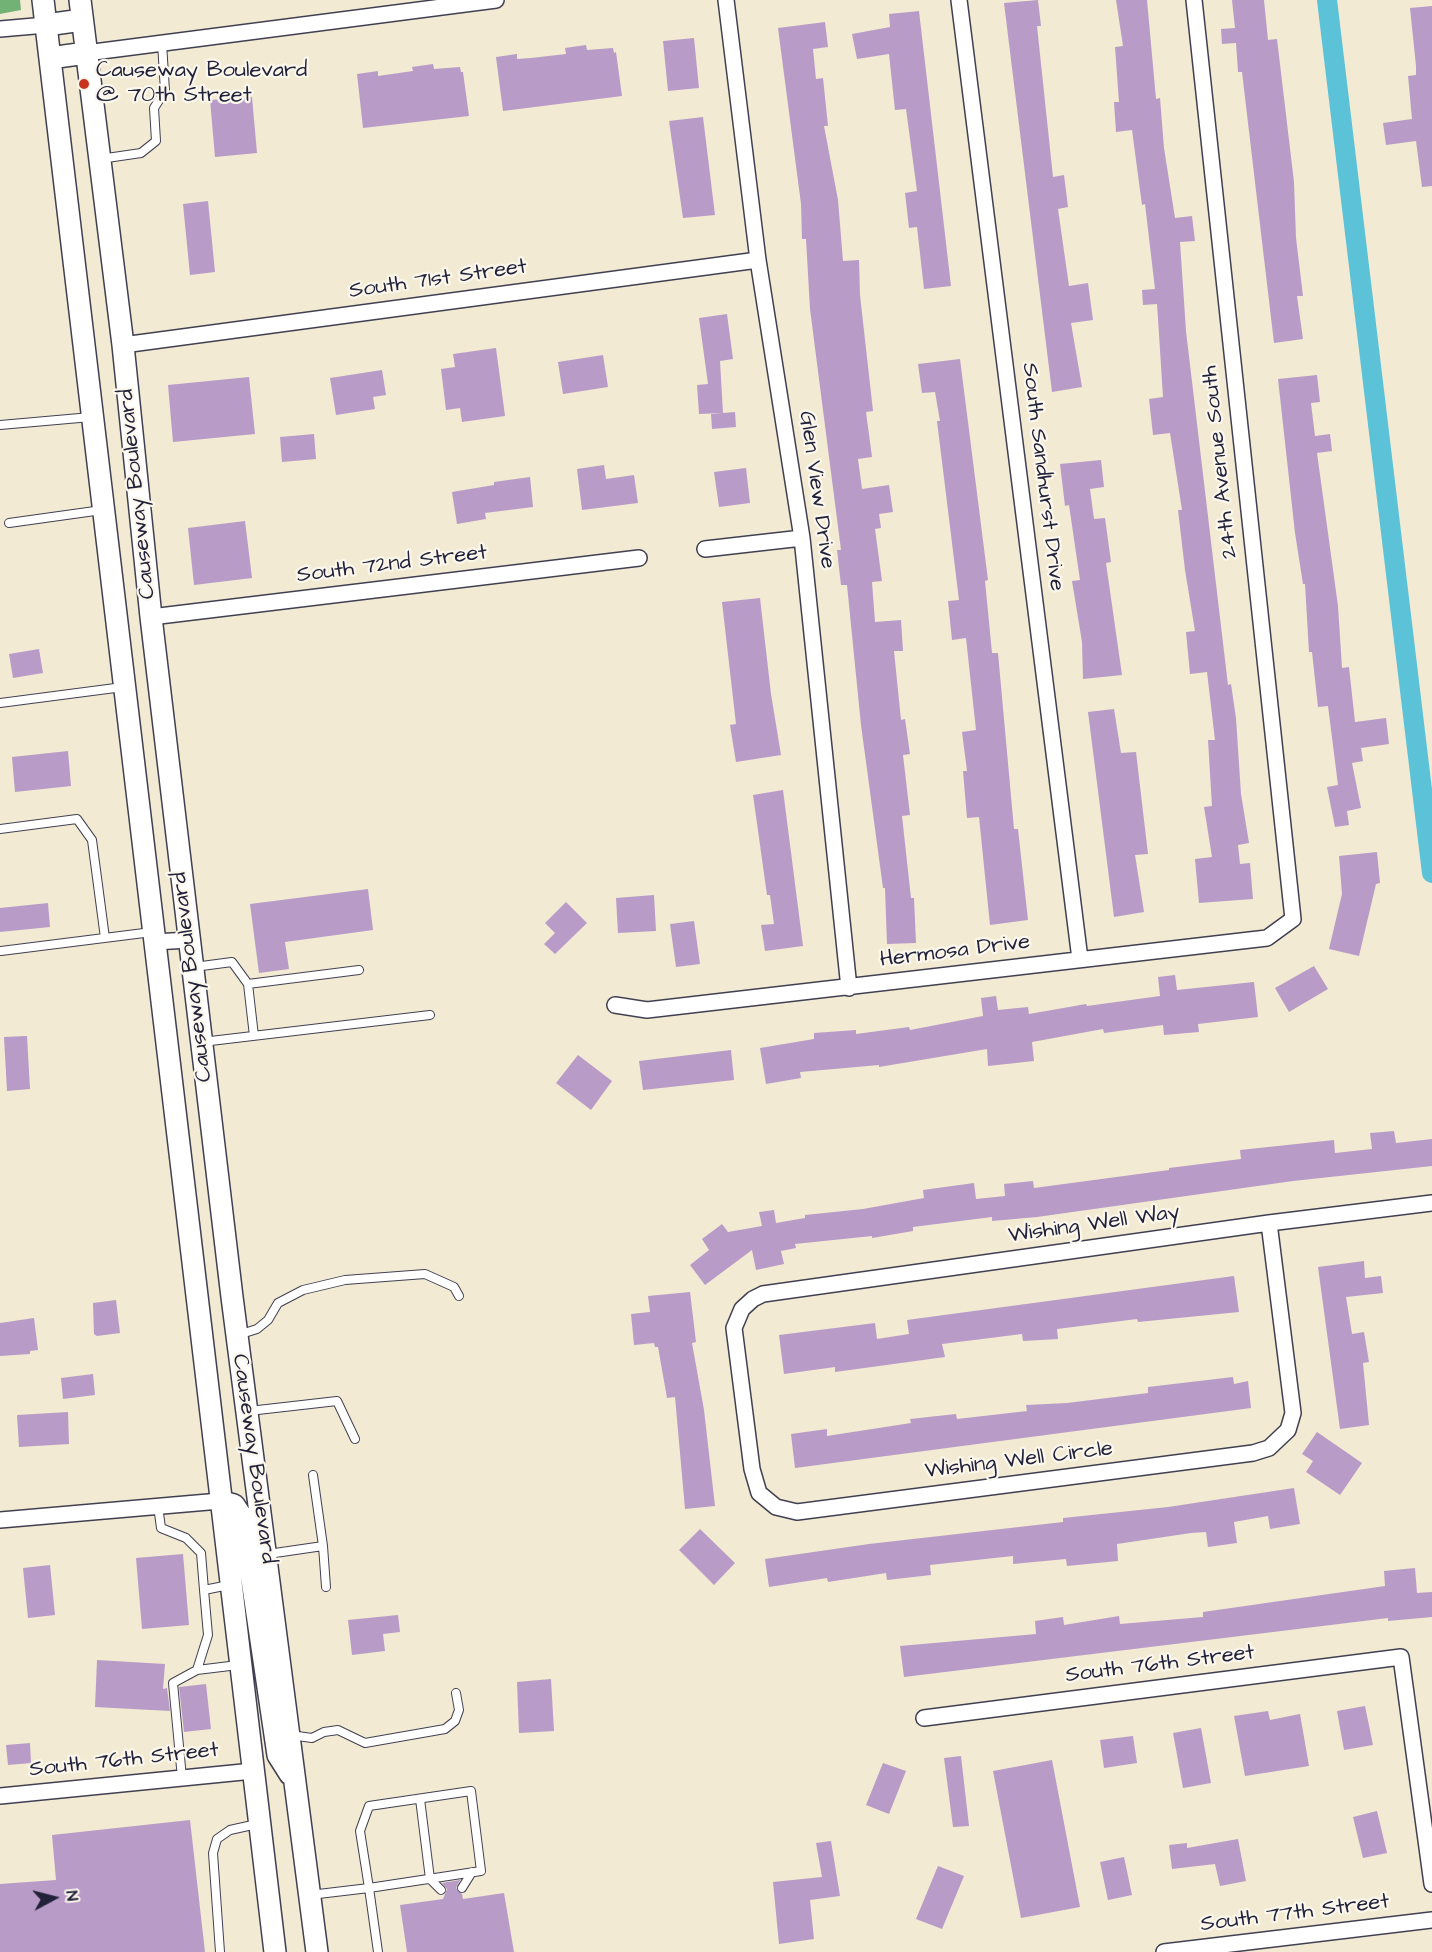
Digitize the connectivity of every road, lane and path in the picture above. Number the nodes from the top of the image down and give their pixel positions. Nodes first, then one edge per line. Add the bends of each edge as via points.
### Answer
1 (44, 0) edge
2 (496, 0) edge
3 (726, 0) edge
4 (959, 0) edge
5 (1194, 0) edge
6 (81, 10) edge
7 (46, 25) junction
8 (0, 29) edge
9 (162, 41) junction
10 (86, 53) junction
11 (50, 58) junction
12 (99, 159) junction
13 (758, 260) junction
14 (123, 345) junction
15 (92, 417) junction
16 (0, 425) edge
17 (103, 510) junction
18 (9, 523) dead end
19 (802, 538) junction
20 (705, 549) dead end
21 (639, 558) dead end
22 (151, 617) junction
23 (124, 687) junction
24 (0, 703) edge
25 (0, 829) edge
26 (1293, 919) joint
27 (154, 937) junction
28 (105, 938) junction
29 (189, 940) junction
30 (1, 951) edge
31 (1080, 959) junction
32 (192, 967) junction
33 (359, 970) dead end
34 (248, 984) junction
35 (849, 988) junction
36 (615, 1005) dead end
37 (430, 1015) dead end
38 (254, 1036) junction
39 (201, 1042) junction
40 (1432, 1203) edge
41 (1269, 1223) junction
42 (764, 1294) joint
43 (459, 1296) dead end
44 (237, 1335) junction
45 (247, 1411) junction
46 (355, 1439) dead end
47 (313, 1474) dead end
48 (220, 1501) junction
49 (158, 1506) junction
50 (0, 1520) edge
51 (323, 1546) junction
52 (266, 1554) junction
53 (230, 1585) junction
54 (326, 1587) dead end
55 (204, 1590) junction
56 (240, 1665) junction
57 (197, 1670) junction
58 (456, 1693) dead end
59 (924, 1718) dead end
60 (290, 1736) junction
61 (253, 1772) junction
62 (182, 1778) junction
63 (297, 1781) junction
64 (0, 1796) edge
65 (420, 1799) junction
66 (259, 1823) junction
67 (472, 1872) junction
68 (430, 1879) junction
69 (1432, 1884) edge
70 (369, 1888) junction
71 (462, 1888) dead end
72 (441, 1890) dead end
73 (310, 1895) junction
74 (1432, 1920) edge
75 (220, 1952) edge
76 (275, 1952) edge
77 (318, 1952) edge
78 (378, 1952) edge
79 (1164, 1952) edge

1 - 7 main road, Causeway Boulevard
2 - 9 street
3 - 13 street, Glen View Drive
4 - 31 street, South Sandhurst Drive
5 - 26 street, 24th Avenue South
6 - 7 main road
6 - 10 main road, Causeway Boulevard
7 - 8 street
7 - 11 main road, Causeway Boulevard
9 - 10 street
9 - 12 lane via 165,91 154,108 156,141 141,153
10 - 11 main road
10 - 12 main road, Causeway Boulevard
11 - 15 main road, Causeway Boulevard
12 - 14 main road, Causeway Boulevard
13 - 14 street, South 71st Street
13 - 19 street, Glen View Drive
14 - 22 main road, Causeway Boulevard
15 - 16 lane
15 - 17 main road, Causeway Boulevard
17 - 18 lane
17 - 23 main road, Causeway Boulevard
19 - 20 street
19 - 35 street, Glen View Drive
21 - 22 street, South 72nd Street
22 - 29 main road, Causeway Boulevard
23 - 24 lane
23 - 27 main road, Causeway Boulevard
25 - 28 lane via 77,819 92,840
26 - 31 street, Hermosa Drive via 1268,938
27 - 28 lane
27 - 29 street
27 - 48 main road, Causeway Boulevard
28 - 30 lane
29 - 32 main road, Causeway Boulevard
31 - 35 street, Hermosa Drive
32 - 34 lane via 232,962
32 - 39 main road, Causeway Boulevard
33 - 34 lane
34 - 38 lane
35 - 36 street, Hermosa Drive via 647,1010
37 - 38 lane
38 - 39 lane
39 - 44 main road, Causeway Boulevard
40 - 41 street, Wishing Well Way
41 - 42 street, Wishing Well Way
41 - 42 street, Wishing Well Circle via 1293,1413 1283,1436 1269,1448 1253,1453 786,1511 766,1501 755,1485 735,1342 738,1315 753,1299
43 - 44 lane via 454,1287 425,1274 345,1280 303,1290 278,1303 268,1320 256,1329
44 - 45 main road, Causeway Boulevard
45 - 46 lane via 337,1401
45 - 52 main road, Causeway Boulevard
47 - 51 lane
48 - 49 street
48 - 53 main road, Causeway Boulevard
48 - 63 main road via 234,1505 243,1519 278,1755
49 - 50 street
49 - 55 lane via 161,1528 186,1538 201,1552
51 - 52 lane
51 - 54 lane
52 - 60 main road, Causeway Boulevard
53 - 55 lane
53 - 56 main road, Causeway Boulevard
55 - 57 lane via 208,1635
56 - 57 lane
56 - 61 main road, Causeway Boulevard
57 - 62 lane via 173,1683
58 - 60 lane via 459,1710 455,1721 445,1729 365,1743 338,1730 312,1738
59 - 69 street, South 76th Street via 1401,1657
60 - 63 main road, Causeway Boulevard
61 - 62 street, South 76th Street
61 - 66 main road, Causeway Boulevard
62 - 64 street, South 76th Street
63 - 73 main road, Causeway Boulevard
65 - 67 lane via 471,1791 481,1871
65 - 68 lane
65 - 70 lane via 369,1806 360,1831
66 - 75 lane via 230,1830 217,1839 213,1853
66 - 76 main road, Causeway Boulevard
67 - 68 lane
67 - 71 lane
68 - 70 lane
68 - 72 lane
70 - 73 lane
70 - 78 lane
73 - 77 main road, Causeway Boulevard
74 - 79 street, South 77th Street

